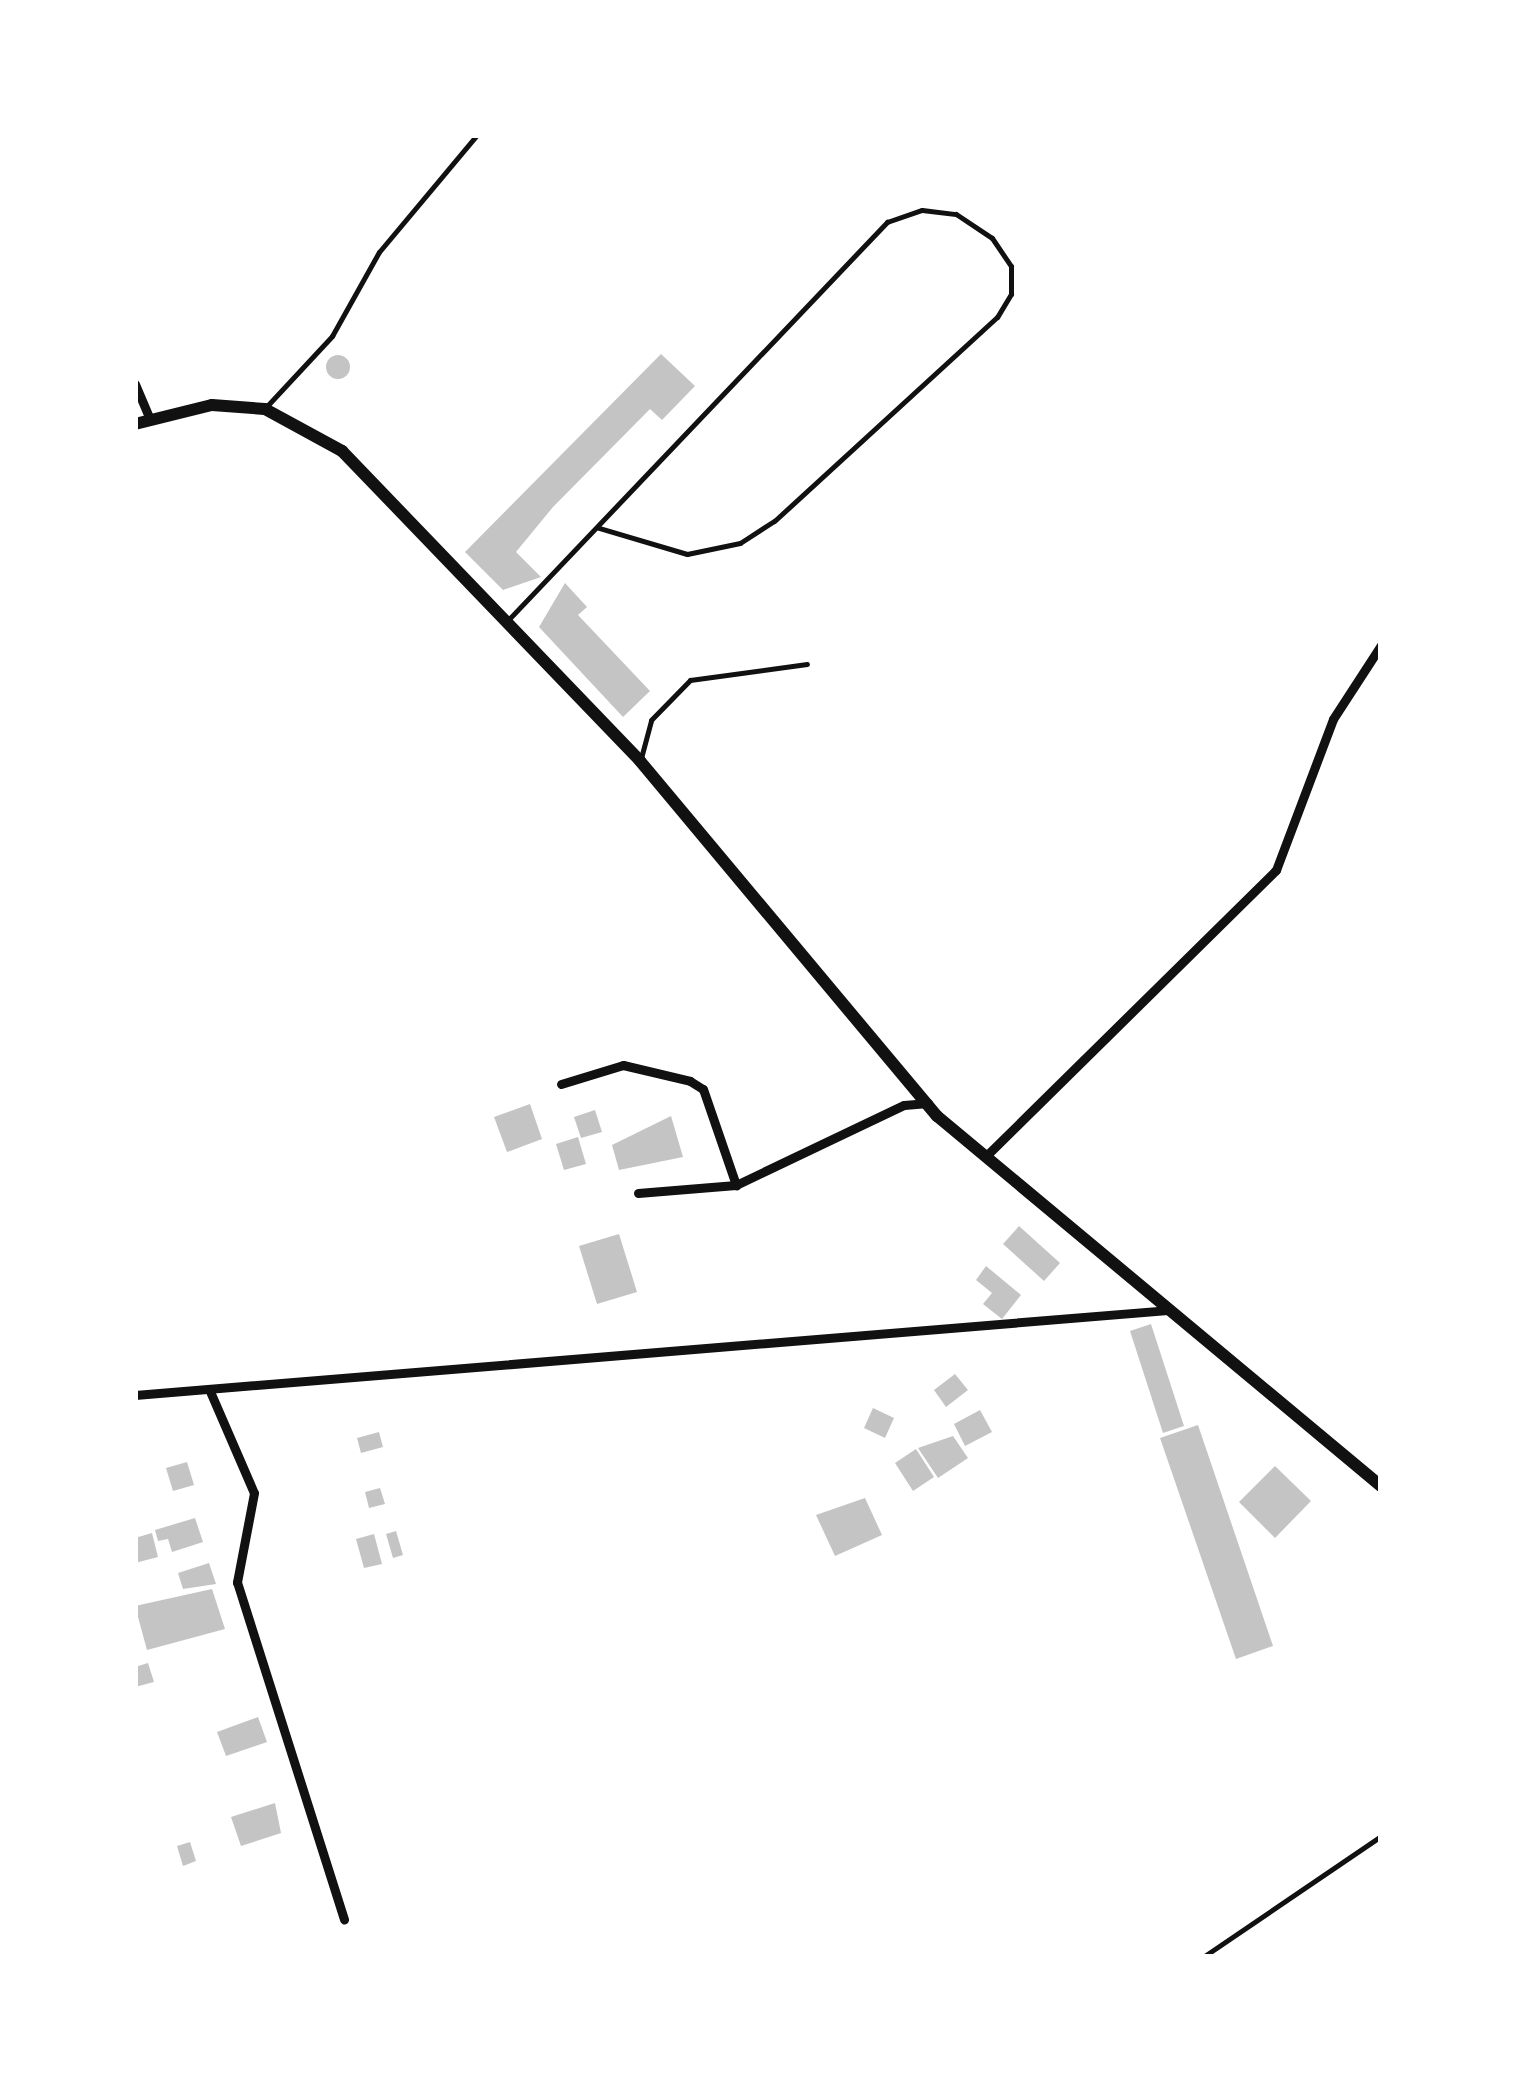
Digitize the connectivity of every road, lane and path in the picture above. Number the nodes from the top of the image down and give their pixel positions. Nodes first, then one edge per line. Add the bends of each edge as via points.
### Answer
1 (477, 135) edge
2 (135, 384) edge
3 (264, 408) junction
4 (150, 419) junction
5 (135, 424) edge
6 (600, 528) junction
7 (508, 620) junction
8 (1381, 645) edge
9 (807, 664) dead end
10 (640, 761) junction
11 (560, 1084) dead end
12 (928, 1103) junction
13 (985, 1158) junction
14 (736, 1185) junction
15 (638, 1192) dead end
16 (1168, 1310) junction
17 (209, 1388) junction
18 (135, 1395) edge
19 (1381, 1486) edge
20 (1381, 1836) edge
21 (344, 1920) dead end
22 (1203, 1957) edge

1 - 3 lane via 379,252 332,336
2 - 4 street
3 - 4 main road via 212,405
3 - 7 main road via 342,451
4 - 5 main road
6 - 6 lane via 887,222 922,210 956,214 992,238 1011,266 1012,294 998,318 774,521 740,543 688,554
6 - 7 lane
7 - 10 main road
8 - 13 street via 1328,730 1276,870
9 - 10 lane via 690,680 652,720
10 - 12 main road
11 - 14 street via 623,1065 690,1081 703,1089
12 - 13 main road
12 - 14 street via 904,1105
13 - 16 main road
14 - 15 street
16 - 17 street
16 - 19 main road
17 - 18 street
17 - 21 street via 254,1493 237,1582
20 - 22 lane

